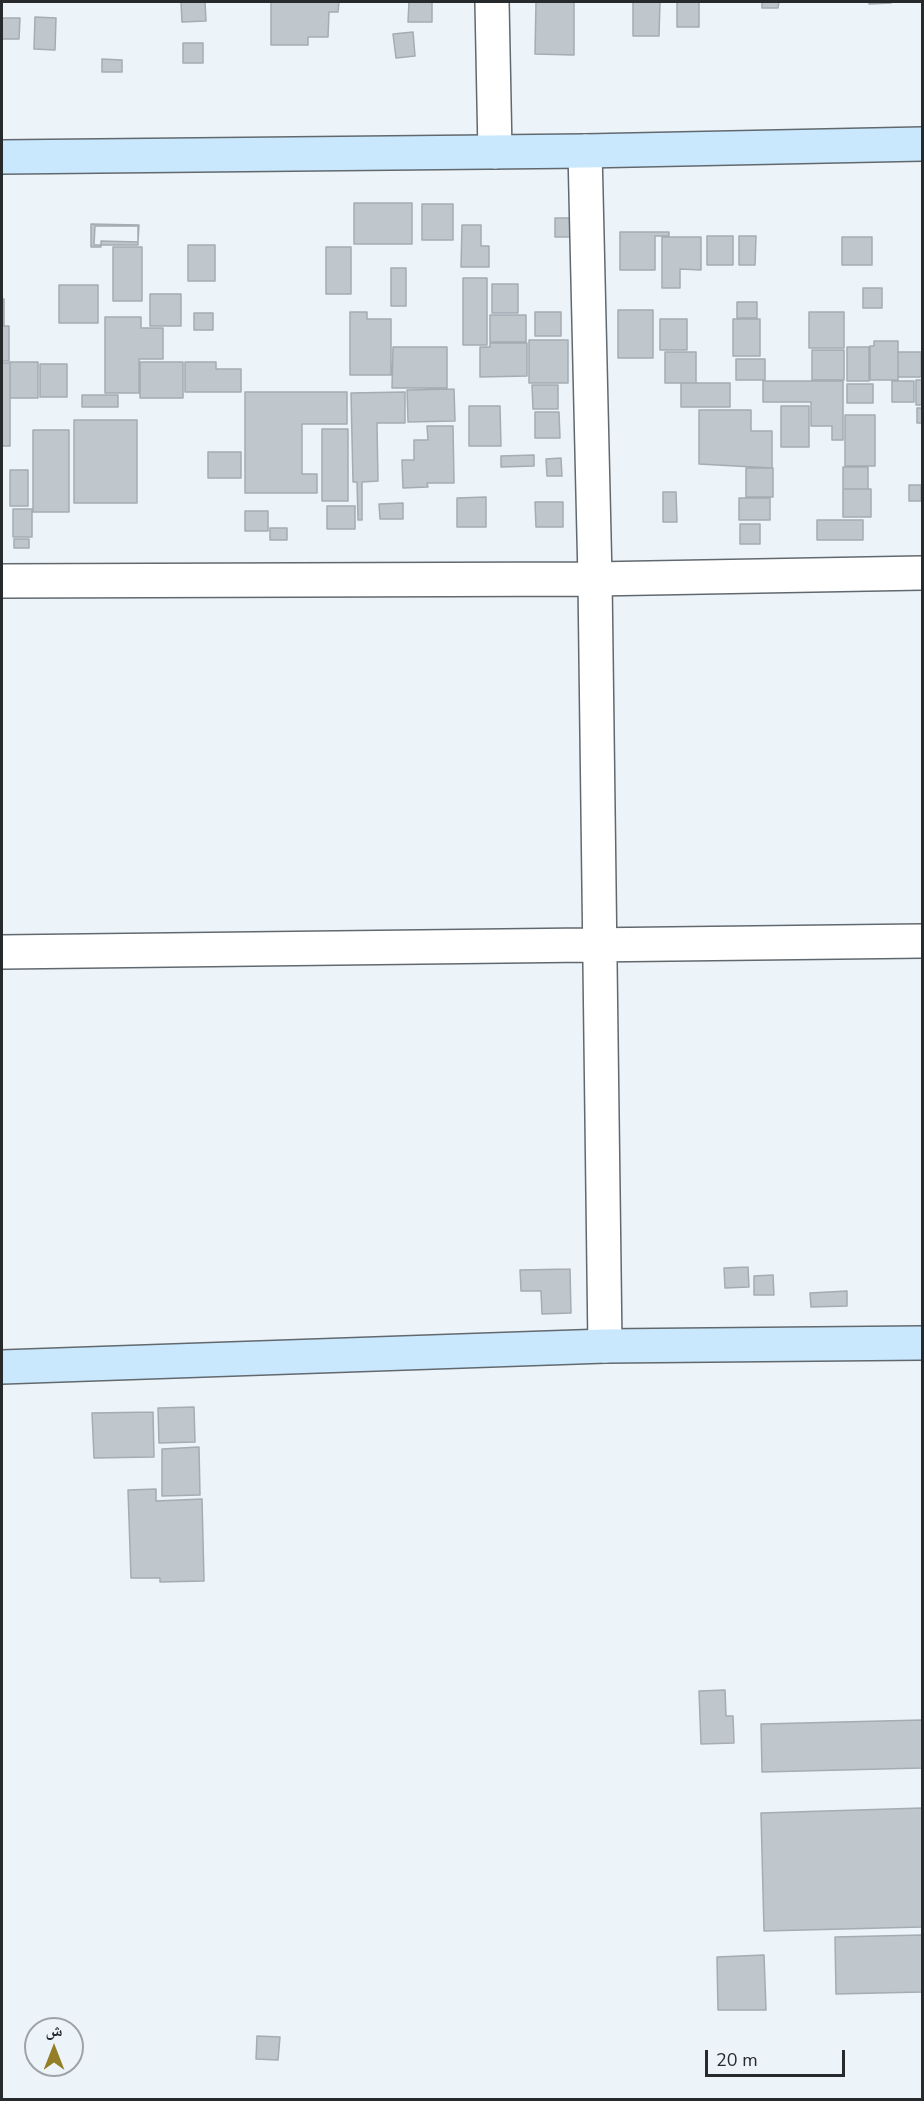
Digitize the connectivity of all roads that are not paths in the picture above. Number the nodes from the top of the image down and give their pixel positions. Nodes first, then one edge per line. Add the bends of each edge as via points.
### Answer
1 (492, 2) edge
2 (922, 144) edge
3 (585, 151) junction
4 (495, 152) junction
5 (2, 157) edge
6 (922, 573) edge
7 (595, 579) junction
8 (2, 581) edge
9 (922, 941) edge
10 (600, 946) junction
11 (2, 952) edge
12 (922, 1342) edge
13 (605, 1346) junction
14 (2, 1367) edge

1 - 4 street
2 - 3 street
3 - 4 street
3 - 7 street
4 - 5 street
6 - 7 street
7 - 8 street
7 - 10 street
9 - 10 street
10 - 11 street
10 - 13 street
12 - 13 street
13 - 14 street

